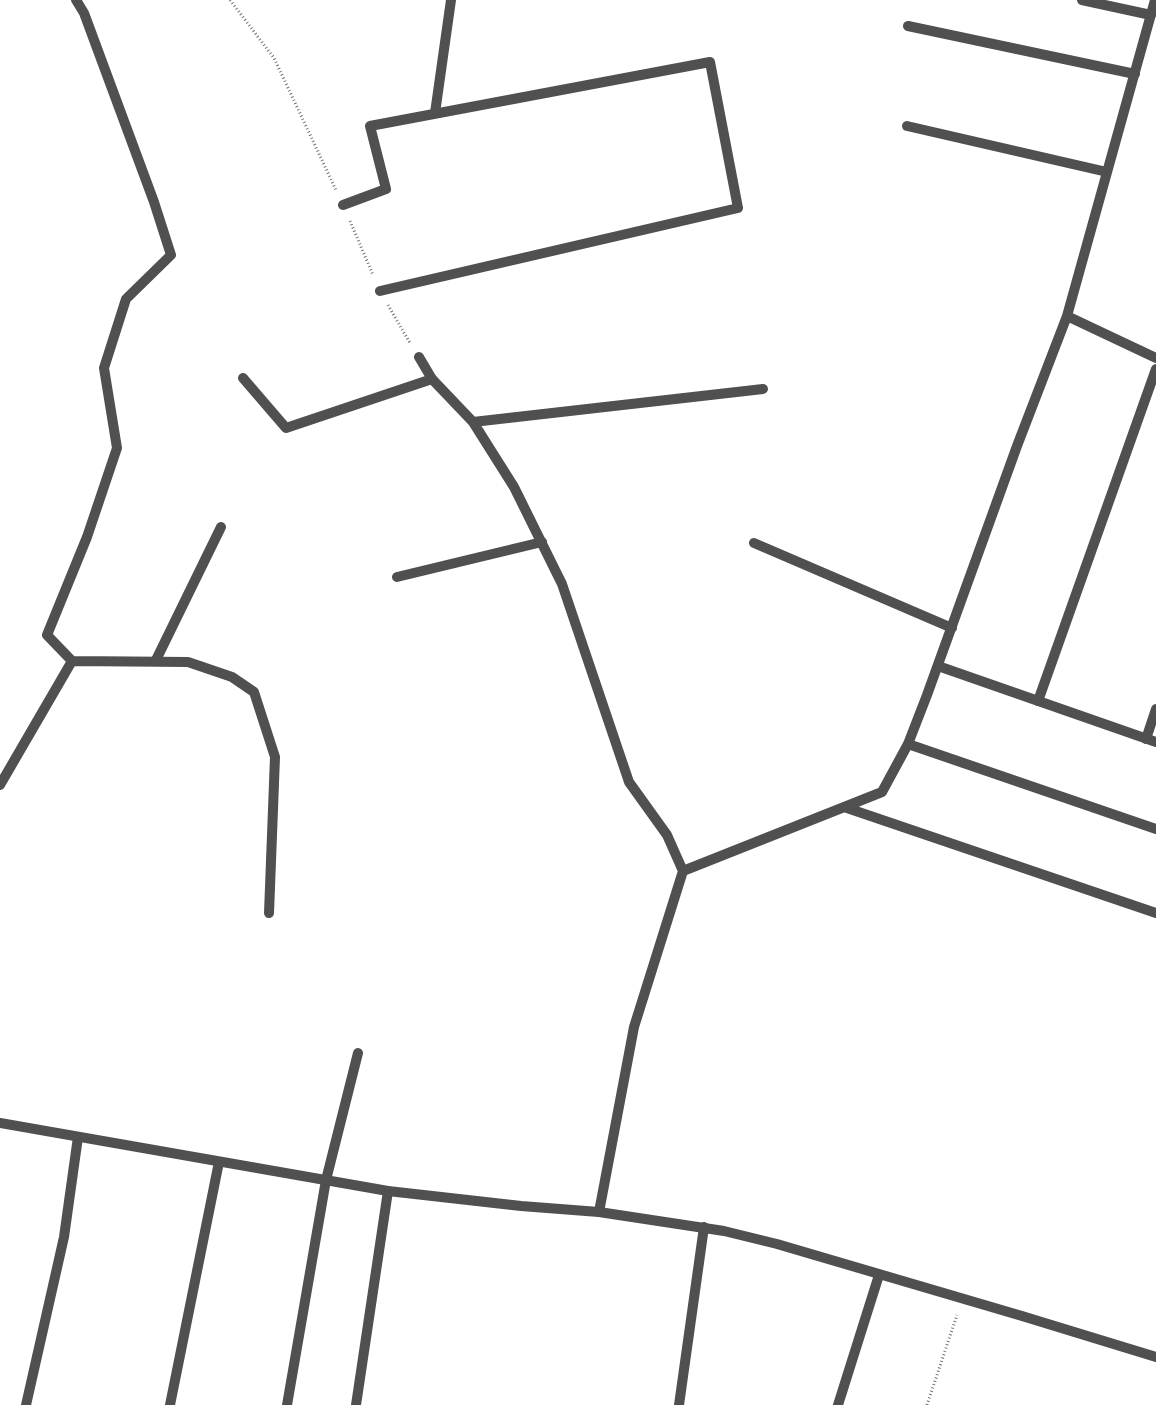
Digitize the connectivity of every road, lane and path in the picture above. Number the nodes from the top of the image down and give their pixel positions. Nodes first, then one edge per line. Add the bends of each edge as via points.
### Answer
1 (76, 0) edge
2 (230, 0) edge
3 (451, 0) edge
4 (1082, 0) edge
5 (1155, 0) edge
6 (1151, 15) junction
7 (908, 26) dead end
8 (1135, 74) junction
9 (435, 113) junction
10 (907, 126) dead end
11 (1107, 172) junction
12 (343, 205) junction
13 (380, 291) junction
14 (1067, 316) junction
15 (419, 357) joint
16 (1156, 358) edge
17 (1156, 369) edge
18 (243, 378) dead end
19 (432, 379) junction
20 (763, 389) dead end
21 (473, 422) junction
22 (221, 527) dead end
23 (542, 542) junction
24 (754, 542) dead end
25 (397, 577) dead end
26 (952, 628) junction
27 (156, 660) junction
28 (72, 661) junction
29 (938, 666) junction
30 (1038, 701) junction
31 (1156, 709) edge
32 (1151, 741) edge
33 (908, 744) junction
34 (0, 785) edge
35 (844, 807) junction
36 (1156, 829) edge
37 (684, 871) junction
38 (269, 913) dead end
39 (1156, 913) edge
40 (358, 1053) dead end
41 (0, 1123) edge
42 (78, 1137) junction
43 (219, 1162) junction
44 (326, 1180) junction
45 (388, 1191) junction
46 (599, 1212) junction
47 (704, 1227) junction
48 (879, 1275) junction
49 (962, 1299) junction
50 (1156, 1357) edge
51 (26, 1405) edge
52 (170, 1405) edge
53 (287, 1405) edge
54 (356, 1405) edge
55 (679, 1405) edge
56 (838, 1405) edge
57 (927, 1405) edge

1 - 28 street via 84,13 171,255 126,299 104,368 117,448 87,538 46,635
2 - 12 path via 274,58
3 - 9 street
4 - 6 street
5 - 6 street
6 - 8 street
7 - 8 street
8 - 11 street
9 - 12 street via 370,126 386,189
9 - 13 street via 710,62 738,208
10 - 11 street
11 - 14 street
12 - 13 path
13 - 15 path
14 - 16 street
14 - 26 street
15 - 19 street
17 - 30 street
18 - 19 street via 286,428
19 - 21 street
20 - 21 street
21 - 23 street via 514,487
22 - 27 street
23 - 25 street
23 - 37 street via 562,584 629,782 667,835
24 - 26 street
26 - 29 street
27 - 28 street
27 - 38 street via 188,662 232,677 254,692 275,757
28 - 34 street
29 - 30 street
29 - 33 street
30 - 32 street
31 - 32 street
33 - 35 street via 882,792
33 - 36 street
35 - 37 street
35 - 39 street
37 - 46 street via 634,1027
40 - 44 street
41 - 42 street
42 - 43 street
42 - 51 street via 64,1237
43 - 44 street
43 - 52 street
44 - 45 street
44 - 53 street
45 - 46 street
45 - 54 street
46 - 47 street
47 - 48 street via 777,1244
47 - 55 street
48 - 49 street
48 - 56 street
49 - 50 street
49 - 57 path

